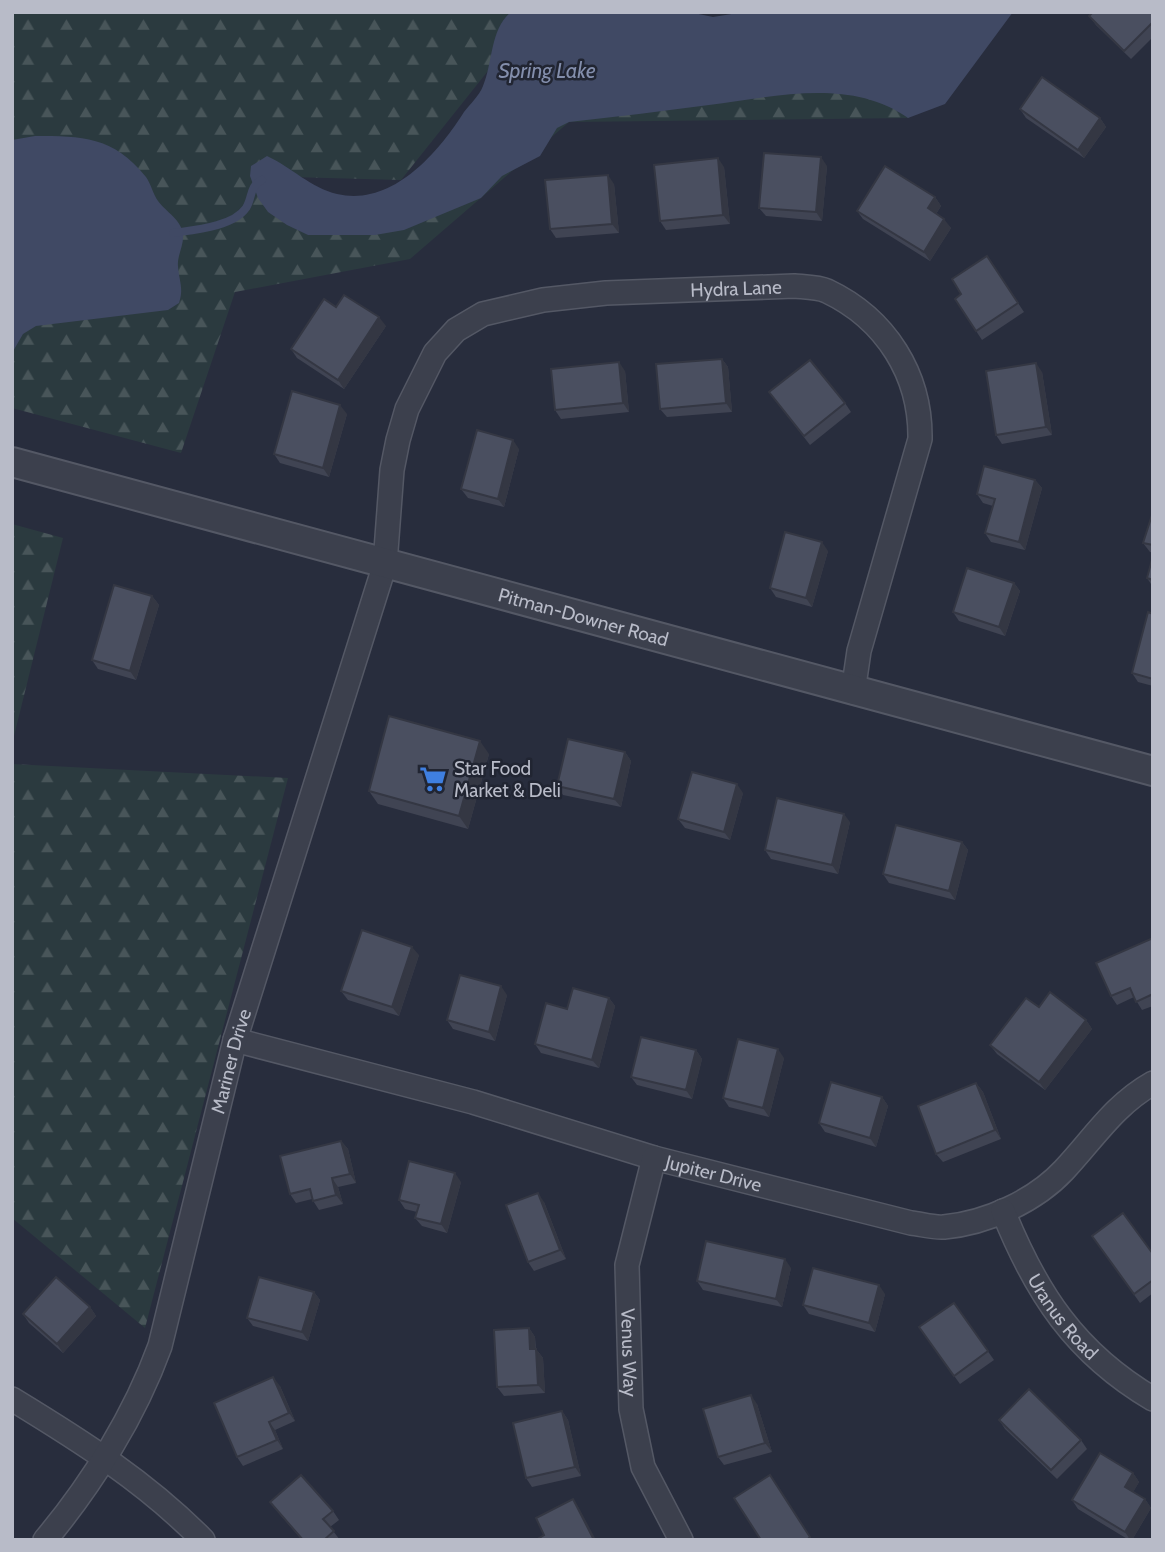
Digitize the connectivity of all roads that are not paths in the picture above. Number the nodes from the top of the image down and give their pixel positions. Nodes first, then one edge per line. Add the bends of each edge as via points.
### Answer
1 (12, 462) edge
2 (385, 564) junction
3 (853, 692) junction
4 (1153, 771) edge
5 (235, 1040) junction
6 (1153, 1083) edge
7 (654, 1158) junction
8 (1003, 1211) junction
9 (12, 1399) edge
10 (1153, 1399) edge
11 (104, 1455) junction
12 (45, 1540) edge
13 (203, 1540) edge
14 (681, 1540) edge

1 - 2 street, Pitman-Downer Road
2 - 3 street, Pitman-Downer Road
2 - 3 street, Hydra Lane via 392,470 407,409 435,353 456,330 483,314 575,296 731,287 825,290 876,327 897,351 921,409 920,439 859,650
2 - 5 street, Mariner Drive
3 - 4 street, Pitman-Downer Road
5 - 7 street, Jupiter Drive via 473,1102
5 - 11 street, Mariner Drive via 160,1346 149,1376
6 - 8 street, Jupiter Drive via 1111,1113 1064,1170
7 - 8 street, Jupiter Drive via 922,1224 943,1227
7 - 14 street, Venus Way via 627,1265 631,1409 643,1467
8 - 10 street, Uranus Road via 1035,1283 1065,1325 1094,1355
9 - 11 street
11 - 12 street, Mariner Drive
11 - 13 street via 176,1512

